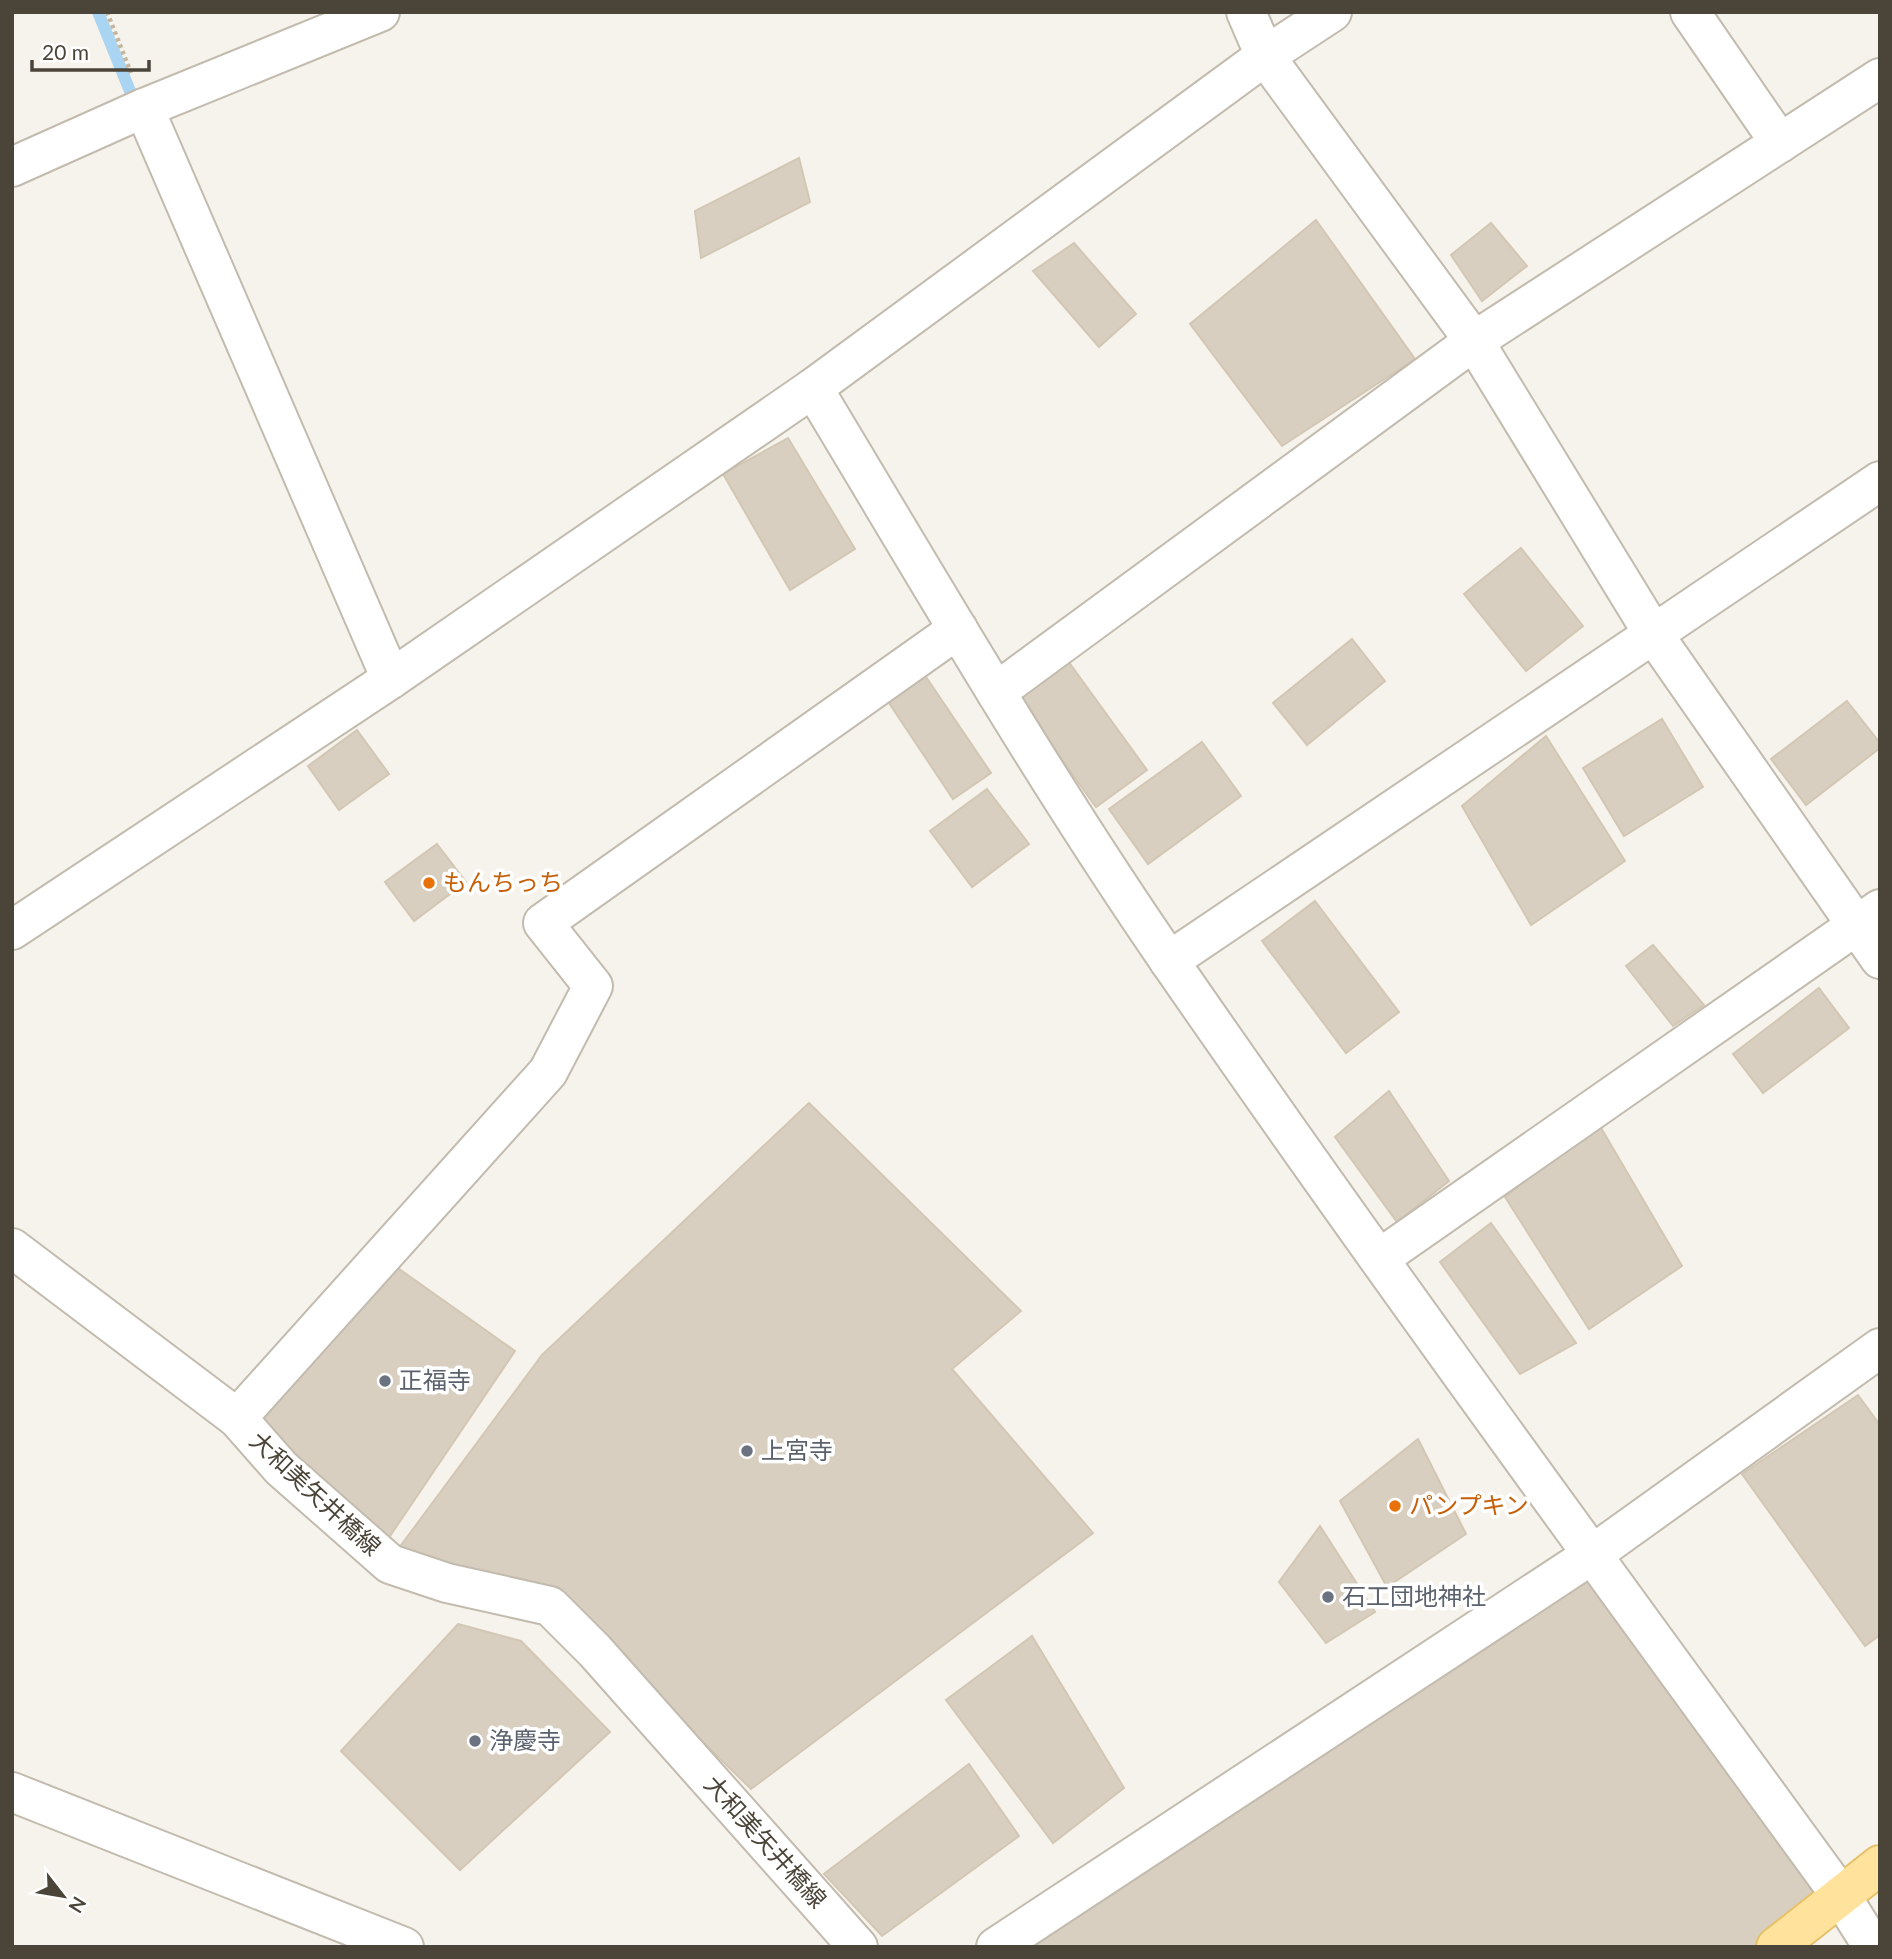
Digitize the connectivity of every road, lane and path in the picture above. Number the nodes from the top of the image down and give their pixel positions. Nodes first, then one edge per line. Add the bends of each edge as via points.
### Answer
1 (107, 12) edge
2 (380, 12) edge
3 (1246, 12) edge
4 (1332, 12) edge
5 (1690, 12) edge
6 (1265, 56) junction
7 (1880, 78) edge
8 (144, 108) junction
9 (1780, 143) junction
10 (12, 167) edge
11 (1474, 341) junction
12 (813, 388) junction
13 (1880, 481) edge
14 (958, 629) junction
15 (1654, 635) junction
16 (391, 679) junction
17 (996, 692) junction
18 (1868, 917) edge
19 (12, 930) edge
20 (1880, 958) edge
21 (1170, 961) junction
22 (12, 1248) edge
23 (1380, 1258) junction
24 (1880, 1348) edge
25 (237, 1418) junction
26 (1593, 1554) junction
27 (12, 1792) edge
28 (1880, 1865) edge
29 (1841, 1896) junction
30 (404, 1947) edge
31 (858, 1947) edge
32 (996, 1947) edge
33 (1776, 1947) edge
34 (1873, 1947) edge

1 - 8 path
2 - 8 street
3 - 6 street
4 - 6 street
5 - 9 street
6 - 11 street
6 - 12 street
7 - 9 street
8 - 10 street
8 - 16 street
9 - 11 street
11 - 15 street
11 - 17 street
12 - 14 street
12 - 16 street
13 - 15 street
14 - 17 street
14 - 25 street via 543,923 593,986 548,1072
15 - 18 street
15 - 21 street
16 - 19 street
17 - 21 street
18 - 20 street
18 - 23 street
21 - 23 street
22 - 25 street, 大和美矢井橋線
23 - 26 street
24 - 26 street
25 - 31 street, 大和美矢井橋線 via 281,1468 390,1564 447,1583 550,1606
26 - 29 street
26 - 32 street
27 - 30 street
28 - 29 main road
29 - 33 main road
29 - 34 street

